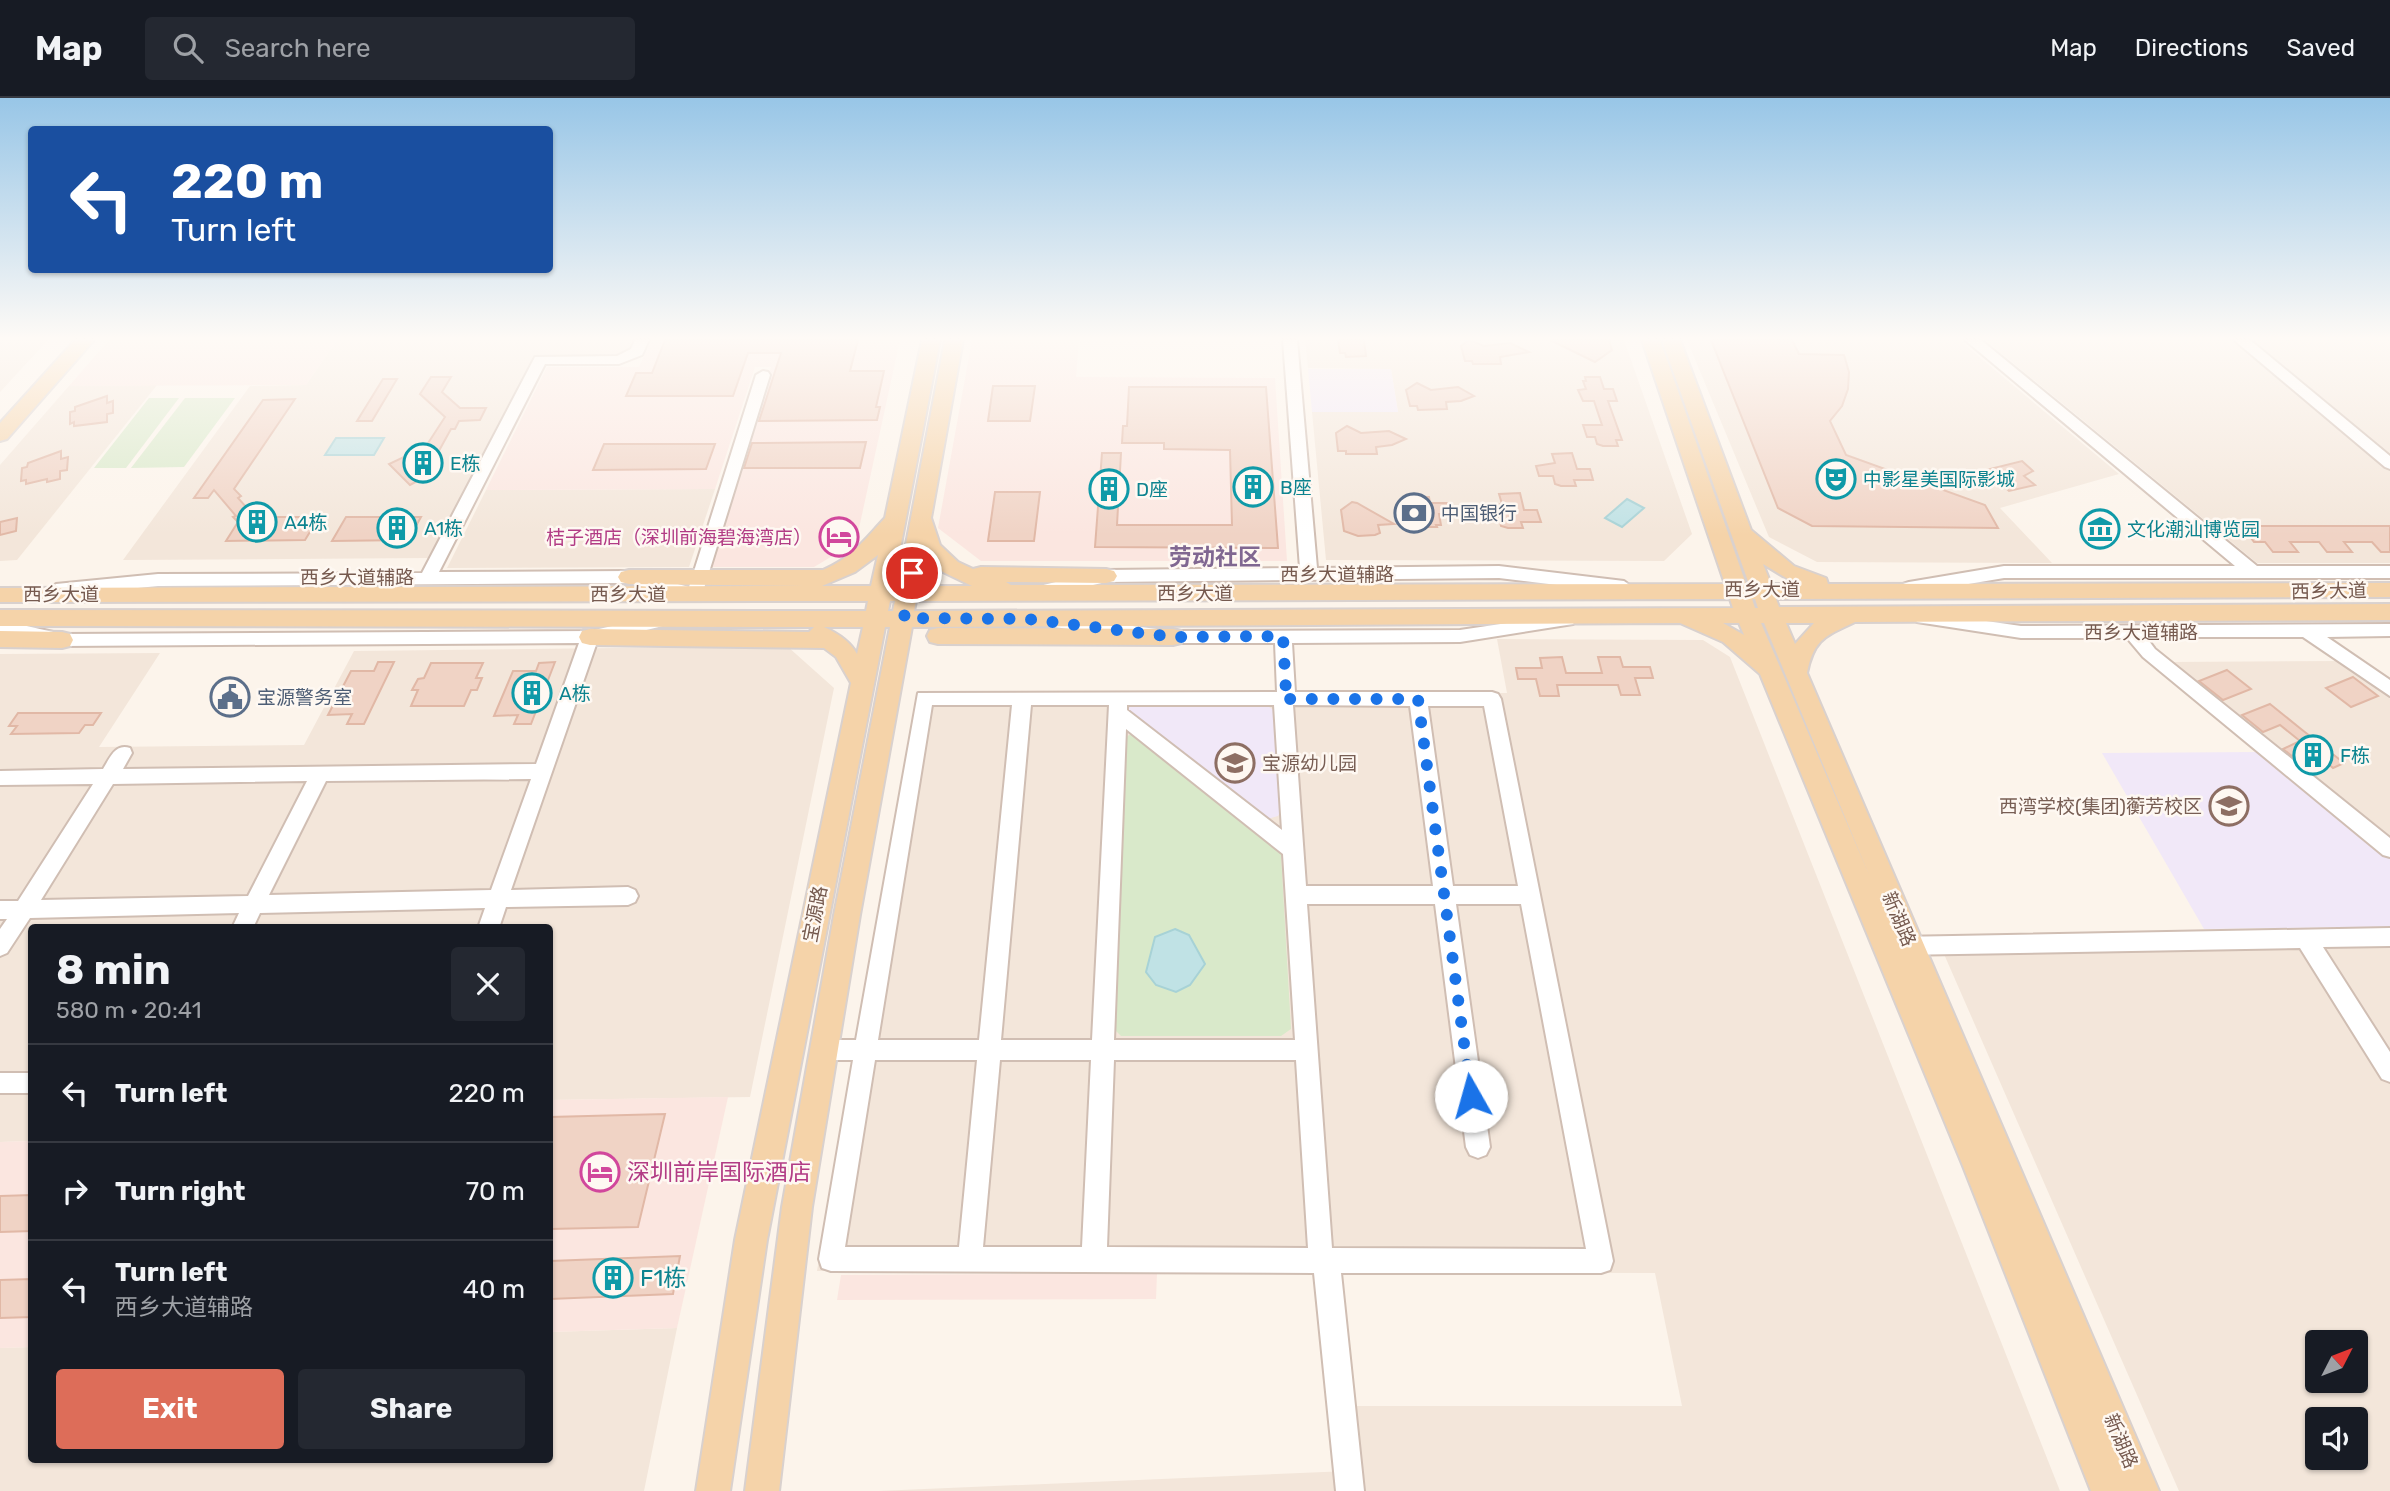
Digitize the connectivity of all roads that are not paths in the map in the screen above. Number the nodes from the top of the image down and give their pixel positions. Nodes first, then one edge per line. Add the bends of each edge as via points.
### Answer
1 (27, 405) edge
2 (517, 405) edge
3 (754, 405) edge
4 (918, 405) edge
5 (942, 405) edge
6 (1295, 405) edge
7 (1677, 405) edge
8 (1690, 405) edge
9 (2051, 405) edge
10 (2319, 405) edge
11 (0, 435) edge
12 (2390, 464) edge
13 (923, 509) junction
14 (898, 510) junction
15 (1728, 531) junction
16 (2253, 572) junction
17 (2390, 572) edge
18 (964, 574) junction
19 (1309, 574) junction
20 (828, 576) junction
21 (1107, 576) junction
22 (428, 577) junction
23 (629, 577) joint
24 (698, 586) junction
25 (1738, 589) junction
26 (1761, 589) junction
27 (1657, 590) junction
28 (1853, 590) junction
29 (1897, 590) junction
30 (2390, 590) edge
31 (757, 594) junction
32 (1026, 594) junction
33 (9, 595) edge
34 (892, 606) junction
35 (2390, 612) edge
36 (1746, 614) junction
37 (1770, 614) junction
38 (1870, 614) junction
39 (1894, 614) junction
40 (1601, 615) junction
41 (1659, 615) junction
42 (0, 618) edge
43 (757, 618) junction
44 (671, 619) junction
45 (1028, 619) junction
46 (0, 626) edge
47 (2390, 630) edge
48 (2307, 631) junction
49 (2132, 632) junction
50 (937, 636) junction
51 (1283, 636) junction
52 (590, 637) junction
53 (1173, 637) junction
54 (0, 639) edge
55 (62, 640) junction
56 (831, 640) junction
57 (894, 668) junction
58 (1784, 676) junction
59 (863, 684) junction
60 (2390, 689) edge
61 (1022, 699) junction
62 (1283, 699) junction
63 (1418, 699) junction
64 (1117, 706) junction
65 (857, 711) junction
66 (886, 712) junction
67 (123, 753) dead end
68 (544, 771) junction
69 (320, 774) junction
70 (108, 776) junction
71 (0, 778) edge
72 (2390, 849) edge
73 (1293, 850) junction
74 (1296, 895) junction
75 (1444, 895) junction
76 (1530, 895) junction
77 (628, 896) dead end
78 (498, 899) junction
79 (254, 904) junction
80 (24, 909) junction
81 (0, 910) edge
82 (244, 924) edge
83 (489, 924) edge
84 (2390, 937) edge
85 (2306, 939) junction
86 (1898, 946) junction
87 (0, 947) edge
88 (824, 1050) junction
89 (866, 1050) junction
90 (989, 1050) junction
91 (1103, 1050) junction
92 (1307, 1050) junction
93 (2390, 1072) edge
94 (0, 1083) edge
95 (28, 1083) edge
96 (1478, 1147) dead end
97 (970, 1260) junction
98 (1094, 1260) junction
99 (1321, 1261) junction
100 (713, 1491) edge
101 (762, 1491) edge
102 (1350, 1491) edge
103 (2108, 1491) edge
104 (2142, 1491) edge

1 - 11 main road
2 - 22 street
3 - 24 street
4 - 14 main road, 宝源路
5 - 13 main road, 宝源路
6 - 19 street
7 - 15 main road, 新湖路
8 - 15 main road, 新湖路
9 - 16 street
10 - 12 street
13 - 18 main road via 928,543 948,566
13 - 34 main road, 宝源路
14 - 20 main road via 873,548
14 - 34 main road, 宝源路
15 - 25 main road, 新湖路
15 - 26 main road, 新湖路
15 - 27 main road via 1701,577
15 - 28 main road via 1787,572 1810,582
16 - 17 street
16 - 29 street via 2004,572
18 - 21 main road
18 - 32 main road
19 - 21 street, 西乡大道辅路
19 - 27 street, 西乡大道辅路 via 1499,572
20 - 24 main road
20 - 31 main road
21 - 32 street, 西乡大道辅路
22 - 23 street, 西乡大道辅路
22 - 33 street, 西乡大道辅路 via 158,580
23 - 24 main road
24 - 31 main road, 西乡大道
24 - 33 main road, 西乡大道
25 - 26 main road, 西乡大道
25 - 27 main road, 西乡大道
25 - 36 main road, 新湖路
26 - 28 main road, 西乡大道
26 - 37 main road, 新湖路
27 - 32 main road, 西乡大道
28 - 29 main road, 西乡大道
29 - 30 main road, 西乡大道
31 - 34 main road, 西乡大道
32 - 34 main road, 西乡大道
34 - 43 main road, 西乡大道
34 - 45 main road, 西乡大道
34 - 57 main road, 宝源路
34 - 59 main road, 宝源路
35 - 39 main road, 西乡大道
36 - 37 main road, 西乡大道
36 - 41 main road, 西乡大道
36 - 58 main road, 新湖路
37 - 38 main road, 西乡大道
37 - 58 main road, 新湖路
38 - 39 main road, 西乡大道
38 - 58 main road via 1836,621 1811,635
39 - 49 street, 西乡大道辅路 via 2021,632
40 - 41 main road, 西乡大道
40 - 45 main road, 西乡大道
40 - 51 street via 1460,636
41 - 58 main road via 1699,622 1728,635
42 - 44 main road, 西乡大道
43 - 44 main road, 西乡大道
43 - 56 main road via 807,627
44 - 52 street
45 - 50 main road
45 - 53 street
46 - 55 street
47 - 48 street, 西乡大道辅路
48 - 49 street, 西乡大道辅路
48 - 60 street
49 - 72 street via 2149,653
50 - 53 main road
50 - 57 main road
51 - 53 street
51 - 62 street
52 - 55 street
52 - 56 main road
52 - 68 street
54 - 55 main road
56 - 59 main road via 844,651
57 - 66 main road, 宝源路
58 - 86 main road, 新湖路
59 - 65 main road, 宝源路
61 - 64 street
61 - 89 street via 924,698
61 - 90 street
62 - 63 street
62 - 64 street
62 - 73 street
63 - 75 street
63 - 76 street via 1492,699
64 - 73 street
64 - 91 street
65 - 66 main road via 865,702 875,700 883,703
65 - 100 main road, 宝源路 via 751,1240
66 - 88 main road, 宝源路
67 - 70 street
68 - 69 street
68 - 78 street
69 - 70 street
69 - 79 street
70 - 71 street
70 - 80 street
73 - 74 street
74 - 75 street
74 - 92 street
75 - 76 street
75 - 96 street
76 - 99 street via 1601,1261
77 - 78 street
78 - 79 street
78 - 83 street
79 - 80 street
79 - 82 street
80 - 81 street
80 - 87 street
84 - 85 street
85 - 86 street
85 - 93 street
86 - 103 main road, 新湖路
86 - 104 main road, 新湖路
88 - 89 street
88 - 101 main road, 宝源路 via 797,1207
89 - 90 street
89 - 97 street via 831,1259
90 - 91 street
90 - 97 street
91 - 92 street
91 - 98 street
92 - 99 street
94 - 95 street
97 - 98 street
98 - 99 street
99 - 102 street via 1328,1271

